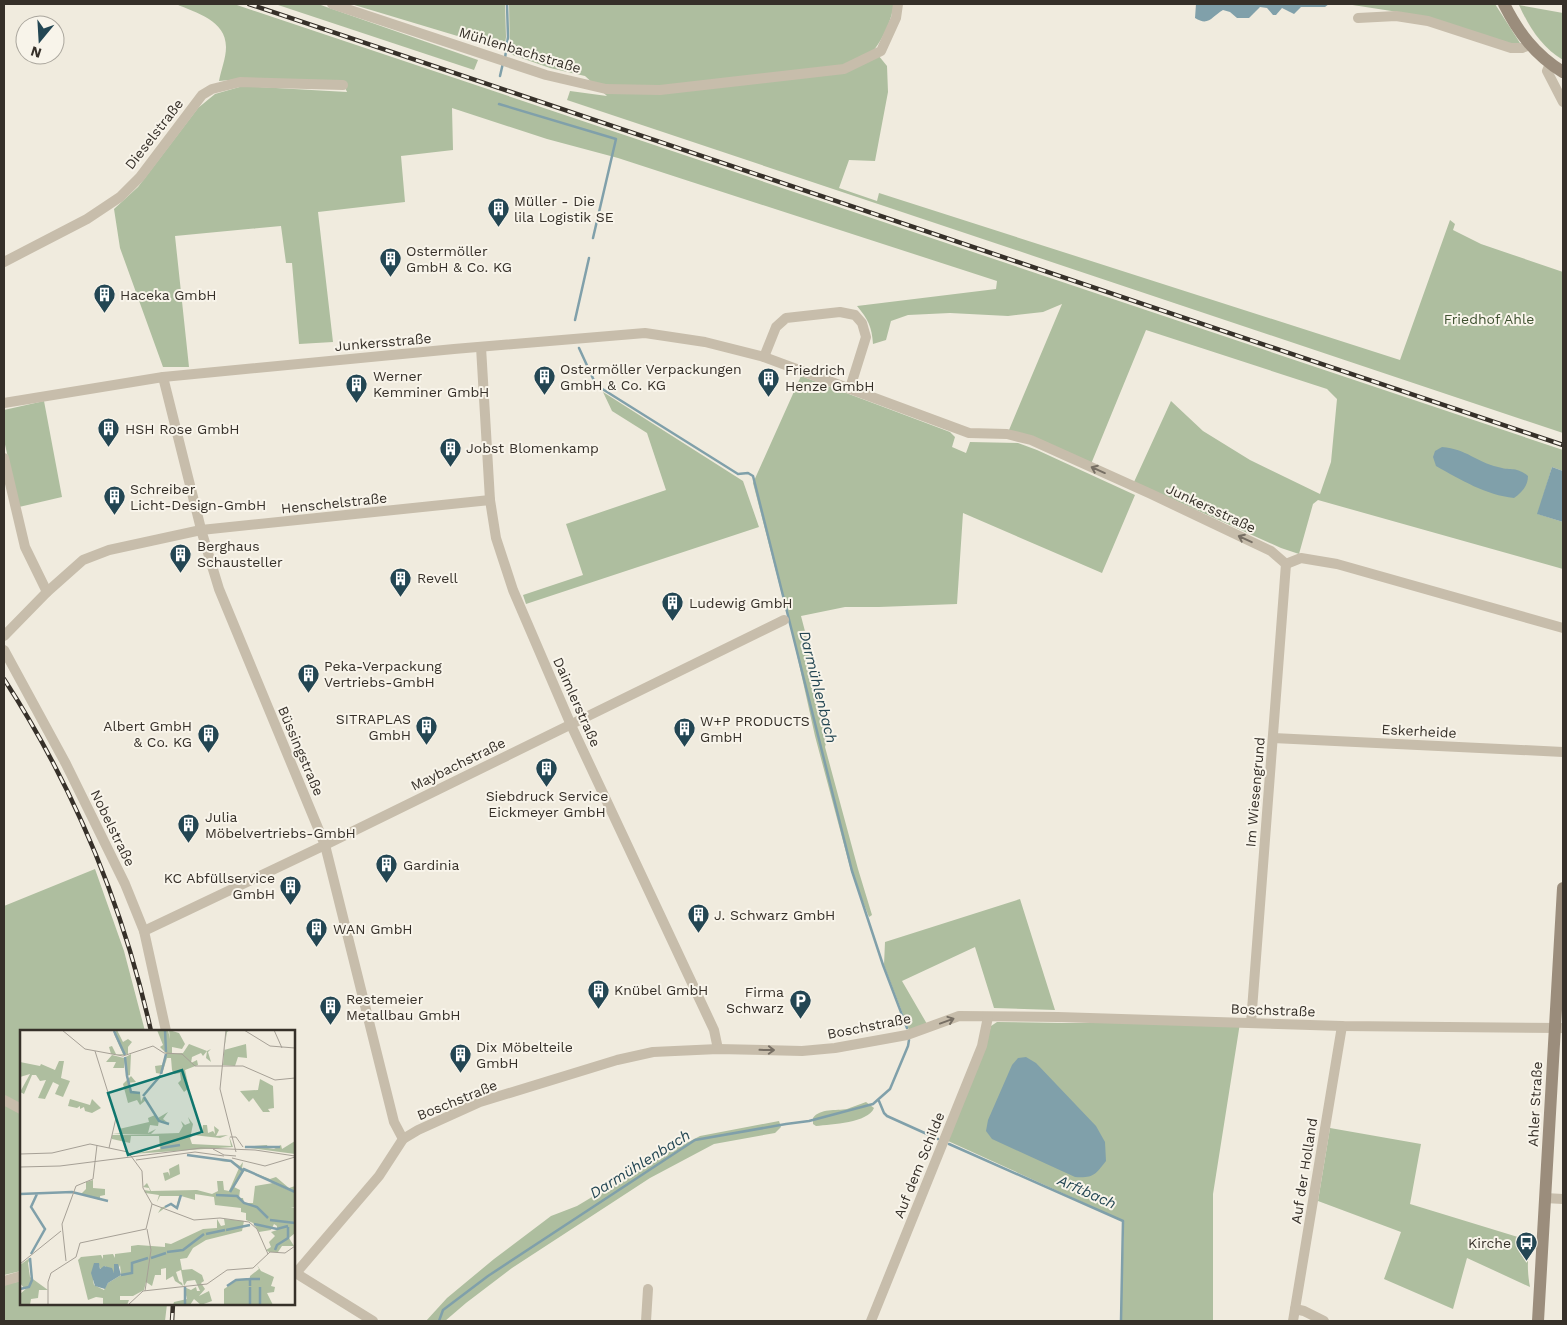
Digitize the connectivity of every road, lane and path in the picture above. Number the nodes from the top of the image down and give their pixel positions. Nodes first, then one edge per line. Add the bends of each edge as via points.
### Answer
1 (332, 4) edge
2 (898, 4) edge
3 (1504, 4) edge
4 (1358, 18) dead end
5 (1530, 44) junction
6 (1550, 64) junction
7 (1563, 72) edge
8 (343, 85) dead end
9 (1563, 102) edge
10 (4, 262) edge
11 (481, 347) junction
12 (764, 357) junction
13 (163, 377) junction
14 (850, 388) junction
15 (4, 403) edge
16 (4, 458) edge
17 (490, 500) junction
18 (201, 530) junction
19 (1286, 564) junction
20 (47, 592) junction
21 (784, 620) dead end
22 (1563, 628) edge
23 (4, 636) edge
24 (4, 650) edge
25 (571, 724) junction
26 (1273, 738) junction
27 (1563, 752) edge
28 (325, 845) junction
29 (1563, 888) edge
30 (144, 931) junction
31 (988, 1017) junction
32 (1251, 1023) junction
33 (1342, 1026) junction
34 (1559, 1028) edge
35 (166, 1030) edge
36 (718, 1049) junction
37 (4, 1100) edge
38 (20, 1108) edge
39 (403, 1139) junction
40 (1545, 1198) junction
41 (1563, 1199) edge
42 (295, 1273) edge
43 (20, 1276) edge
44 (4, 1281) edge
45 (648, 1289) dead end
46 (1295, 1309) junction
47 (373, 1321) edge
48 (646, 1321) edge
49 (871, 1321) edge
50 (1293, 1321) edge
51 (1324, 1321) edge
52 (1538, 1321) edge

1 - 2 street, Mühlenbachstraße via 546,75 606,89 660,90 844,69 881,51 896,18
3 - 5 main road
4 - 5 street via 1396,16 1428,21 1511,48
5 - 6 main road
6 - 7 main road
6 - 9 street via 1547,71
8 - 10 street, Dieselstraße via 240,82 212,89 202,95 140,177 120,197 87,219
11 - 12 street, Junkersstraße via 645,333 705,342
11 - 13 street, Junkersstraße
11 - 17 street, Daimlerstraße
12 - 14 street, Junkersstraße
12 - 14 street via 776,327 786,318 840,312 854,315 862,323 866,337
13 - 15 street, Junkersstraße
13 - 18 street, Büssingstraße
19 -> 14 street, Junkersstraße via 1271,551 1030,440 1007,434 970,433
16 - 20 street via 25,547
17 - 18 street, Henschelstraße
17 - 25 street, Daimlerstraße via 496,538 513,590
18 - 20 street, Henschelstraße via 109,550 83,560
18 - 28 street, Büssingstraße via 219,589
19 - 22 street via 1301,558 1337,564
19 - 26 street, Im Wiesengrund
20 - 23 street, Henschelstraße
21 - 25 street, Maybachstraße
24 - 30 street, Nobelstraße via 66,764 125,884
25 - 28 street, Maybachstraße
25 - 36 street, Daimlerstraße via 714,1030
26 - 27 street, Eskerheide
26 - 32 street, Im Wiesengrund
28 - 30 street, Maybachstraße
28 - 39 street, Büssingstraße via 394,1122
29 - 34 main road, Ahler Straße
30 - 35 street, Nobelstraße
31 - 32 street, Boschstraße
36 -> 31 street, Boschstraße via 802,1051 836,1048 908,1035 959,1016
31 - 49 street, Auf dem Schilde via 982,1046
32 - 33 street, Boschstraße
33 - 34 street, Boschstraße
33 - 46 street, Auf der Holland
34 - 40 main road, Ahler Straße
36 - 39 street, Boschstraße via 653,1052 617,1060 480,1102
37 - 38 street
39 - 42 street, Boschstraße via 380,1176
40 - 41 street
40 - 52 main road, Ahler Straße
42 - 47 street
43 - 44 street
45 - 48 street
46 - 50 street, Auf der Holland
46 - 51 street

